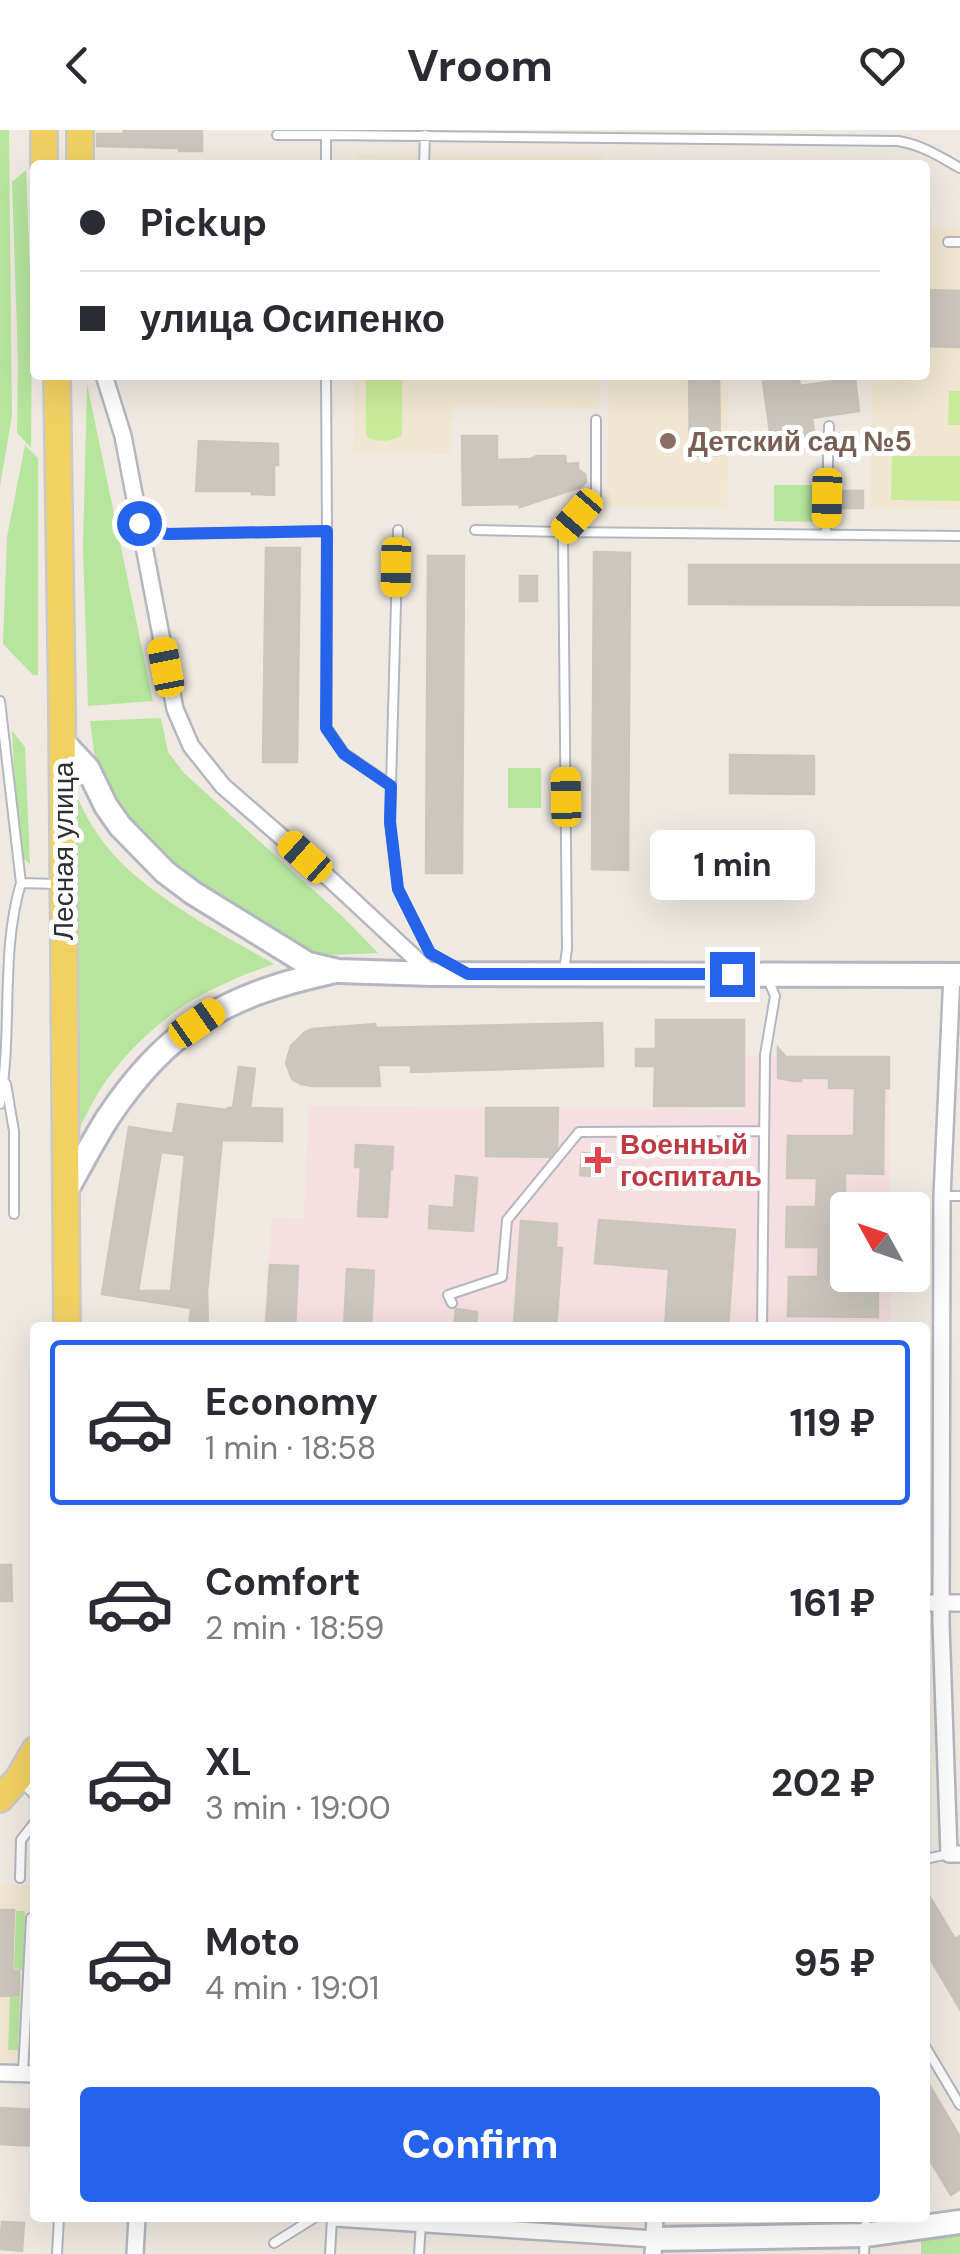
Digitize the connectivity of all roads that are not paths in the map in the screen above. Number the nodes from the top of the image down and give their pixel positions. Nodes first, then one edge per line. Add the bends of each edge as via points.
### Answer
1 (44, 130) edge
2 (80, 130) edge
3 (326, 135) junction
4 (425, 135) junction
5 (277, 136) dead end
6 (44, 160) edge
7 (80, 160) edge
8 (326, 160) edge
9 (424, 160) edge
10 (960, 168) edge
11 (948, 242) dead end
12 (960, 242) edge
13 (57, 380) edge
14 (106, 380) edge
15 (326, 380) edge
16 (596, 420) dead end
17 (829, 426) dead end
18 (139, 523) junction
19 (398, 530) dead end
20 (475, 530) dead end
21 (327, 531) junction
22 (563, 532) junction
23 (826, 534) junction
24 (960, 536) edge
25 (0, 702) edge
26 (62, 742) junction
27 (391, 786) junction
28 (21, 883) junction
29 (62, 884) junction
30 (338, 971) junction
31 (432, 974) junction
32 (468, 974) junction
33 (564, 974) junction
34 (766, 974) junction
35 (956, 974) edge
36 (5, 1074) junction
37 (0, 1104) edge
38 (764, 1131) junction
39 (65, 1192) junction
40 (942, 1196) junction
41 (960, 1196) edge
42 (14, 1214) dead end
43 (452, 1303) dead end
44 (67, 1322) edge
45 (762, 1322) edge
46 (933, 1604) edge
47 (960, 1604) edge
48 (26, 1787) edge
49 (0, 1799) edge
50 (30, 1829) edge
51 (954, 1854) edge
52 (20, 1878) dead end
53 (30, 1996) edge
54 (930, 2054) edge
55 (0, 2073) edge
56 (29, 2074) edge
57 (960, 2105) edge
58 (58, 2222) edge
59 (137, 2222) edge
60 (307, 2222) edge
61 (333, 2222) edge
62 (403, 2222) edge
63 (960, 2222) edge
64 (421, 2223) junction
65 (504, 2223) edge
66 (865, 2235) edge
67 (654, 2237) edge
68 (274, 2242) dead end
69 (57, 2254) edge
70 (135, 2254) edge
71 (330, 2254) edge
72 (419, 2254) edge

1 - 6 main road
2 - 7 main road
3 - 4 lane
3 - 5 lane
3 - 8 lane
4 - 9 lane
4 - 10 lane via 898,141
11 - 12 lane
13 - 26 main road, Лесная улица
14 - 18 street
15 - 21 lane
16 - 22 lane via 596,495
17 - 23 lane
18 - 21 lane via 168,534
18 - 31 street via 175,709 190,746 223,786
19 - 27 lane
20 - 22 lane
21 - 27 lane via 326,728 344,754
22 - 23 lane
22 - 33 lane
23 - 24 lane
25 - 28 lane
26 - 29 main road, Лесная улица
26 - 30 main road via 88,769 120,826 165,872 308,964
27 - 32 lane via 398,889 430,953
28 - 29 lane
28 - 36 lane via 11,921
29 - 39 main road, Лесная улица
30 - 31 main road
30 - 39 main road via 250,994 177,1037 107,1120
31 - 32 main road
32 - 33 main road
33 - 34 main road
34 - 35 main road
34 - 38 lane via 775,996 765,1056
35 - 40 street
36 - 37 lane
36 - 42 lane via 14,1132
38 - 43 lane via 579,1132 507,1220 502,1277 448,1295
38 - 45 lane
39 - 44 main road, Лесная улица
40 - 41 lane
40 - 46 street
46 - 47 street
46 - 51 street
48 - 49 main road
50 - 52 lane via 22,1840
53 - 56 lane
54 - 57 lane
55 - 56 street
58 - 69 lane
59 - 70 street
60 - 68 lane
61 - 71 lane
62 - 64 street
63 - 66 main road
64 - 65 street
64 - 72 lane
65 - 67 street
66 - 67 main road

